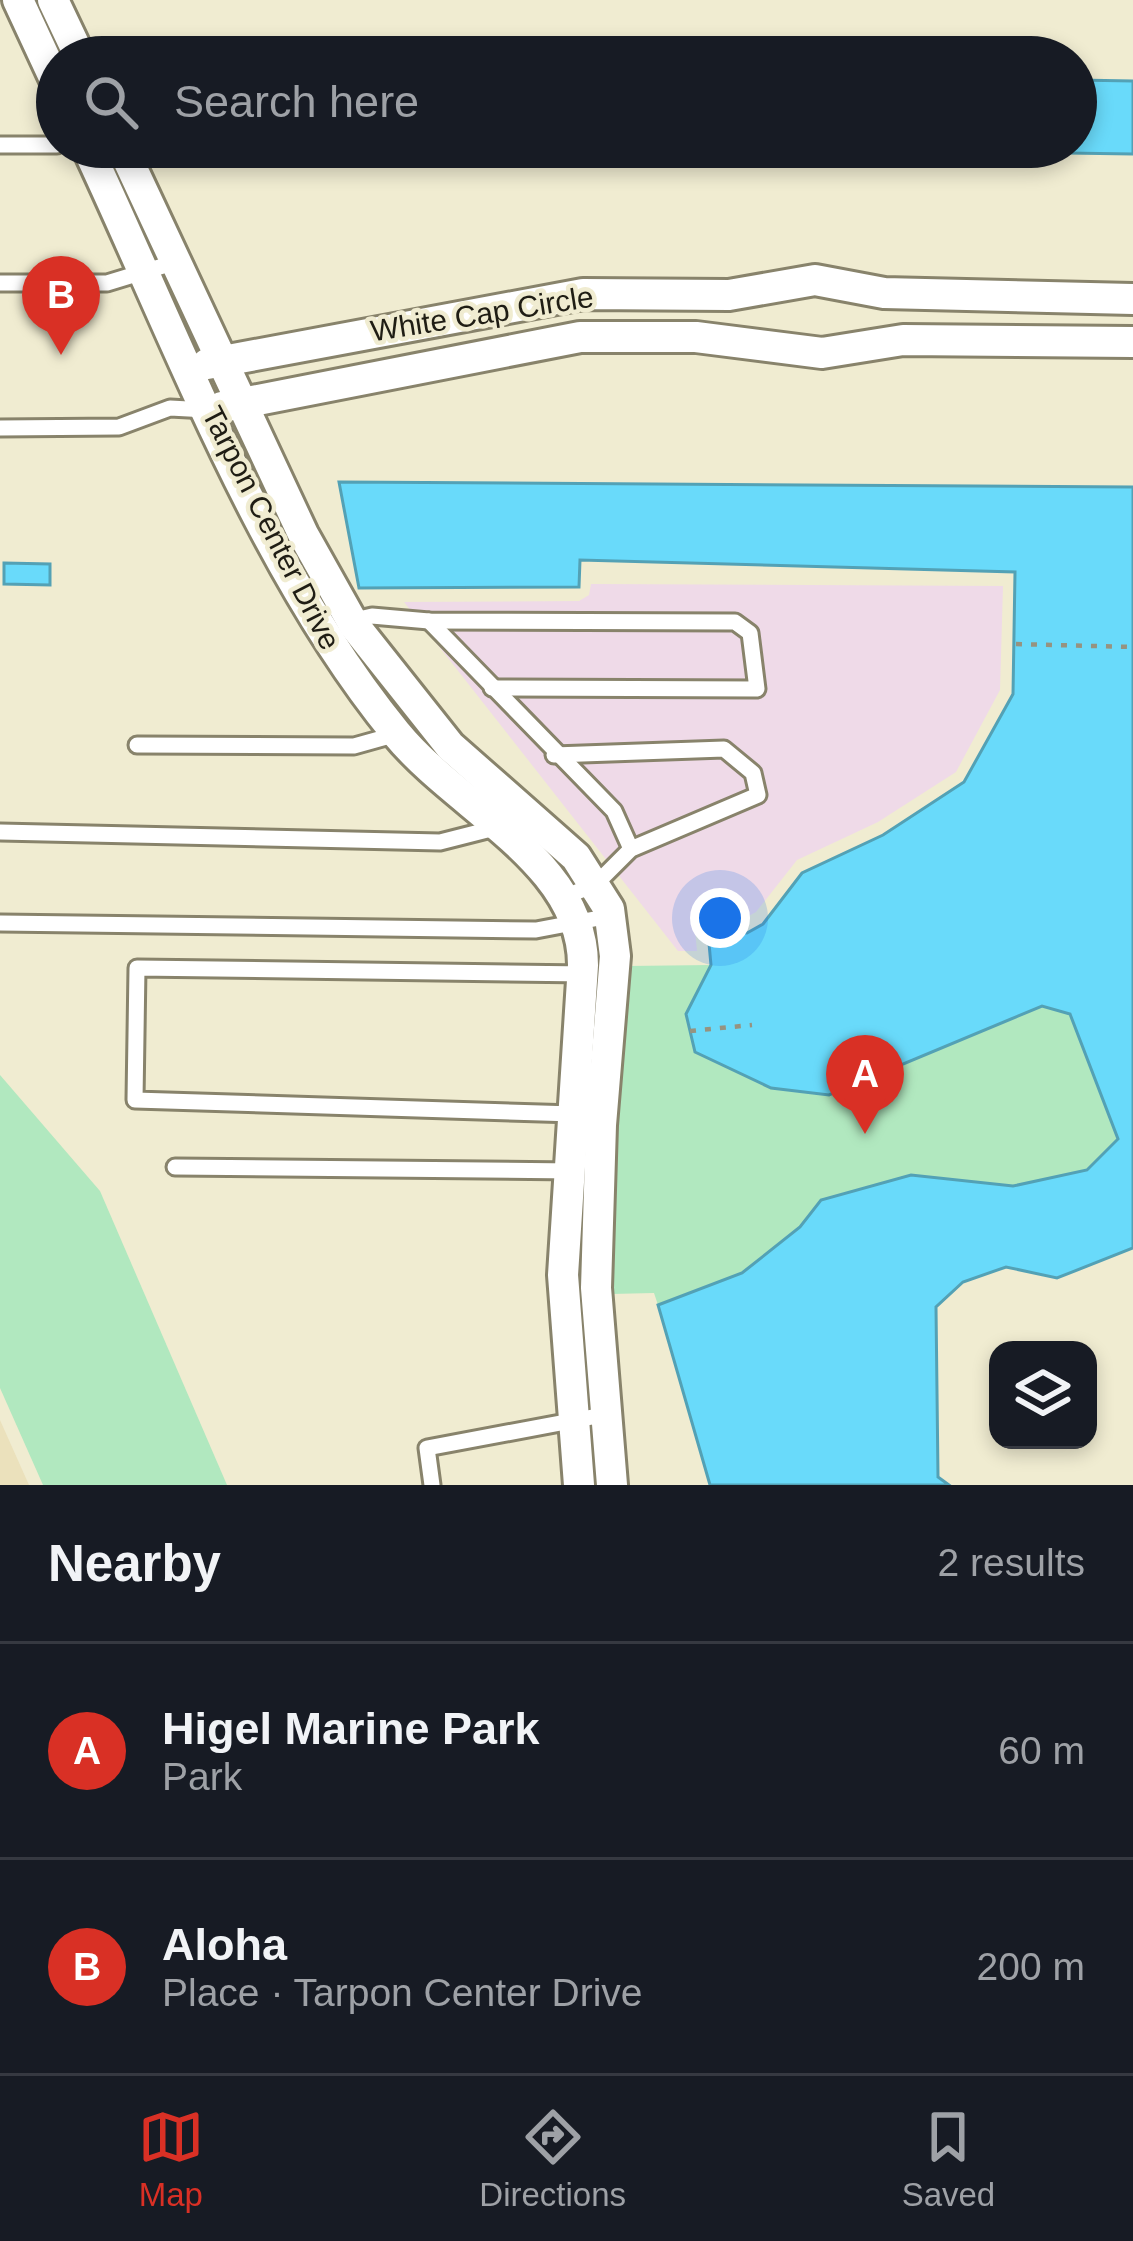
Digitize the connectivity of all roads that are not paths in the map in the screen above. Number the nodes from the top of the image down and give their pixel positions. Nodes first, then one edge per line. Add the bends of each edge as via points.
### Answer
1 (18, 0) edge
2 (53, 0) edge
3 (70, 36) edge
4 (36, 39) edge
5 (0, 145) edge
6 (36, 145) edge
7 (97, 168) edge
8 (132, 168) edge
9 (176, 262) junction
10 (146, 273) junction
11 (0, 283) edge
12 (633, 294) junction
13 (1133, 299) edge
14 (633, 336) junction
15 (1133, 342) edge
16 (223, 361) junction
17 (190, 367) junction
18 (225, 407) junction
19 (0, 428) edge
20 (351, 620) junction
21 (429, 621) junction
22 (322, 632) junction
23 (492, 688) junction
24 (419, 712) junction
25 (397, 734) junction
26 (137, 745) dead end
27 (554, 755) junction
28 (507, 819) junction
29 (0, 832) edge
30 (631, 849) junction
31 (596, 884) junction
32 (573, 910) junction
33 (610, 916) junction
34 (0, 922) edge
35 (598, 975) junction
36 (586, 1115) junction
37 (175, 1167) dead end
38 (567, 1170) junction
39 (598, 1173) junction
40 (587, 1418) junction
41 (432, 1485) edge
42 (580, 1485) edge
43 (612, 1485) edge

1 - 4 street
2 - 3 street
5 - 6 lane
7 - 10 street, Tarpon Center Drive
8 - 9 street, Tarpon Center Drive
9 - 10 lane
9 - 16 street, Tarpon Center Drive
10 - 11 lane via 107,283
10 - 17 street, Tarpon Center Drive
12 - 13 street, White Cap Circle via 729,296 814,280 884,292
12 - 14 street
12 - 16 street, White Cap Circle via 539,299
14 - 15 street, White Cap Circle via 822,353 903,340
14 - 18 street, White Cap Circle via 543,342
16 - 17 street, White Cap Circle
16 - 18 street, Tarpon Center Drive
17 - 18 street, Tarpon Center Drive
18 - 19 lane via 170,408 118,427
18 - 20 street, Tarpon Center Drive
18 - 22 street, Tarpon Center Drive
20 - 21 lane
20 - 22 lane
20 - 24 street, Tarpon Center Drive
21 - 23 lane
21 - 23 lane via 735,622 749,632 757,689
22 - 25 street, Tarpon Center Drive
23 - 27 lane
24 - 25 lane
24 - 28 street, Tarpon Center Drive
25 - 26 lane via 353,746
25 - 28 street, Tarpon Center Drive
27 - 30 lane via 614,811
27 - 30 lane via 724,749 753,773 758,795
28 - 29 lane via 440,842
28 - 31 street, Tarpon Center Drive via 564,844
28 - 32 street, Tarpon Center Drive
30 - 31 lane
31 - 32 lane
31 - 33 street, Tarpon Center Drive
32 - 33 lane
32 - 34 lane via 536,930
32 - 35 street, Tarpon Center Drive
33 - 35 street, Tarpon Center Drive
35 - 36 street, Tarpon Center Drive
35 - 36 lane via 137,968 135,1100
36 - 38 street, Tarpon Center Drive
36 - 39 street, Tarpon Center Drive
37 - 38 lane
38 - 39 lane
38 - 40 street, Tarpon Center Drive via 563,1275
39 - 40 street, Tarpon Center Drive
40 - 41 lane via 427,1448
40 - 42 street, Tarpon Center Drive
40 - 43 street, Tarpon Center Drive

